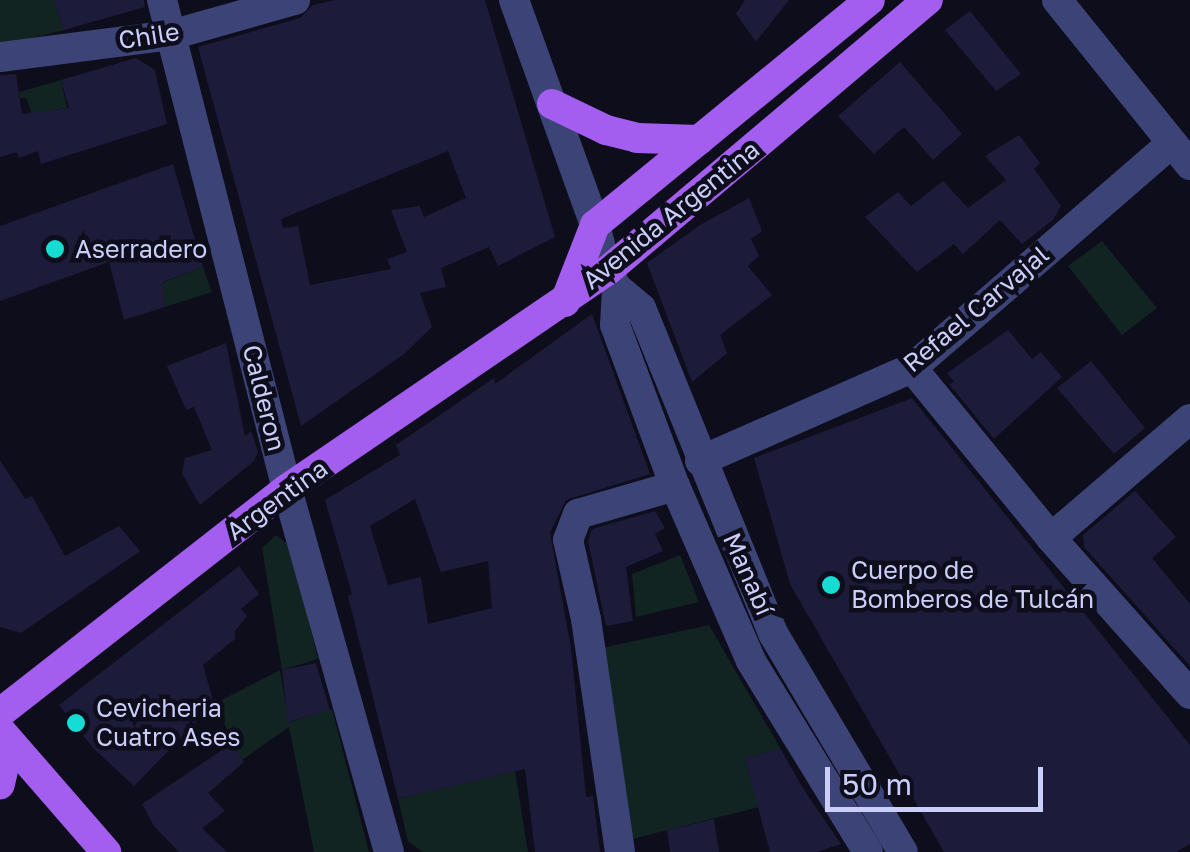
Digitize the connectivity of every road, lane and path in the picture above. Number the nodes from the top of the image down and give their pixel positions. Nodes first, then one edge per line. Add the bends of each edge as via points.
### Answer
1 (162, 0) edge
2 (295, 0) edge
3 (514, 0) edge
4 (870, 0) edge
5 (928, 0) edge
6 (1057, 0) edge
7 (171, 35) junction
8 (0, 56) edge
9 (552, 104) junction
10 (699, 140) junction
11 (1181, 154) edge
12 (595, 225) junction
13 (612, 280) junction
14 (565, 302) junction
15 (912, 368) junction
16 (1190, 418) edge
17 (700, 461) junction
18 (675, 486) junction
19 (287, 489) junction
20 (1051, 538) junction
21 (1187, 694) edge
22 (0, 713) edge
23 (0, 733) edge
24 (0, 784) edge
25 (106, 852) edge
26 (389, 852) edge
27 (620, 852) edge
28 (868, 852) edge
29 (903, 852) edge

1 - 7 street, Calderon
2 - 7 street, Chile
3 - 9 street, Manabí
4 - 10 main road, Avenida Argentina
5 - 13 main road, Avenida Argentina
6 - 11 street
7 - 8 street, Chile
7 - 19 street, Calderon
9 - 10 main road via 637,138
9 - 12 street, Manabí
10 - 12 main road, Avenida Argentina
11 - 15 street, Refael Carvajal
12 - 13 street, Manabí
12 - 14 main road, Avenida Argentina
13 - 14 main road, Avenida Argentina
13 - 17 street, Manabí via 641,308
13 - 18 street, Manabí via 615,325
14 - 19 main road, Argentina
15 - 17 street, Refael Carvajal
15 - 20 street
16 - 20 street
17 - 29 street, Manabí via 774,635
18 - 27 street via 578,514 568,540
18 - 28 street, Manabí via 751,661
19 - 22 main road, Argentina
19 - 26 street, Calderon
20 - 21 street
23 - 24 main road
23 - 25 main road

